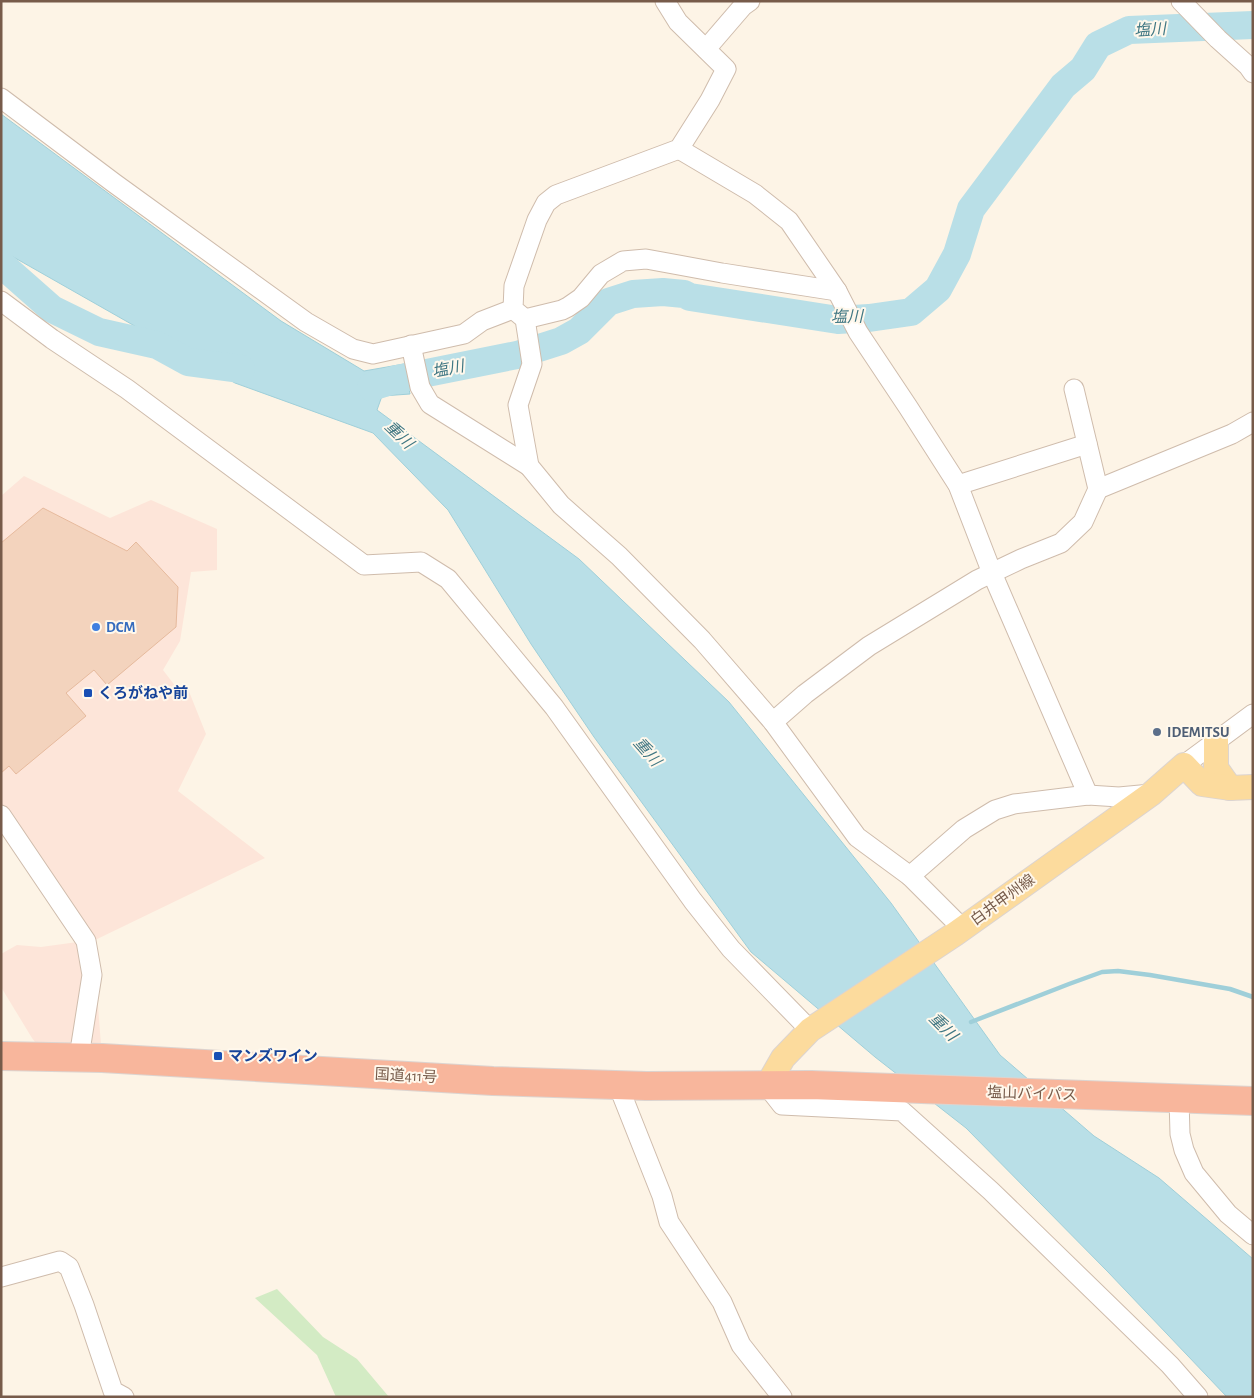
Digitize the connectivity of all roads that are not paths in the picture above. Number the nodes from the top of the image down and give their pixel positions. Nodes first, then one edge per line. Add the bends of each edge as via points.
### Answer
1 (665, 1) edge
2 (750, 1) edge
3 (1182, 3) edge
4 (706, 49) junction
5 (1253, 73) edge
6 (1, 98) edge
7 (679, 149) junction
8 (837, 291) junction
9 (1, 301) edge
10 (519, 314) junction
11 (411, 345) junction
12 (1074, 389) dead end
13 (1253, 422) edge
14 (1087, 444) junction
15 (530, 466) junction
16 (958, 485) junction
17 (1098, 489) junction
18 (992, 573) junction
19 (1253, 714) edge
20 (773, 722) junction
21 (1216, 740) junction
22 (1184, 765) junction
23 (1242, 788) edge
24 (1151, 794) junction
25 (1088, 795) junction
26 (1, 815) edge
27 (910, 876) junction
28 (959, 931) junction
29 (810, 1030) junction
30 (1, 1056) edge
31 (79, 1057) junction
32 (618, 1085) junction
33 (768, 1086) junction
34 (811, 1086) joint
35 (1172, 1099) junction
36 (1253, 1101) edge
37 (1253, 1234) edge
38 (1, 1277) edge
39 (113, 1395) edge
40 (782, 1397) edge
41 (1198, 1397) edge

1 - 4 street via 678,22
2 - 4 street
3 - 5 street
4 - 7 street via 726,69
6 - 11 street via 306,322 353,350 373,354
7 - 8 street via 755,194 789,221
7 - 10 street via 556,195 546,203 514,286
8 - 10 street via 646,259 623,261 600,274 581,298 562,310
8 - 16 street via 858,332
9 - 29 street via 127,389 364,565 421,562 448,579 554,707 731,949
10 - 11 street via 482,321 464,334
10 - 15 street via 532,364 518,405
11 - 15 street via 420,387 430,404
12 - 14 street
13 - 17 street via 1232,434
14 - 16 street
14 - 17 street
15 - 20 street via 561,504 619,556 702,640
16 - 18 street
17 - 18 street via 1083,522 1061,543
18 - 20 street via 869,646
18 - 25 street
19 - 21 street
20 - 27 street via 857,837
21 - 22 street
21 - 23 main road via 1216,768
22 - 23 main road via 1202,784
22 - 24 main road, 白井甲州線
24 - 25 street
24 - 28 main road, 白井甲州線
25 - 27 street via 1014,804 995,810 964,828
26 - 31 street via 86,940 92,975
27 - 28 street
28 - 29 main road, 白井甲州線
29 - 33 main road, 白井甲州線 via 783,1058
30 - 31 highway, 国道411号
31 - 32 highway, 国道411号
32 - 33 highway, 国道411号
32 - 40 street via 662,1196 669,1222 722,1302 741,1345
33 - 34 highway, 国道411号
33 - 41 street via 782,1105 902,1111 991,1191 1170,1365
34 - 35 highway, 塩山バイパス
35 - 36 highway, 塩山バイパス
35 - 37 street via 1184,1150 1194,1174 1228,1214
38 - 39 street via 60,1261 69,1267

